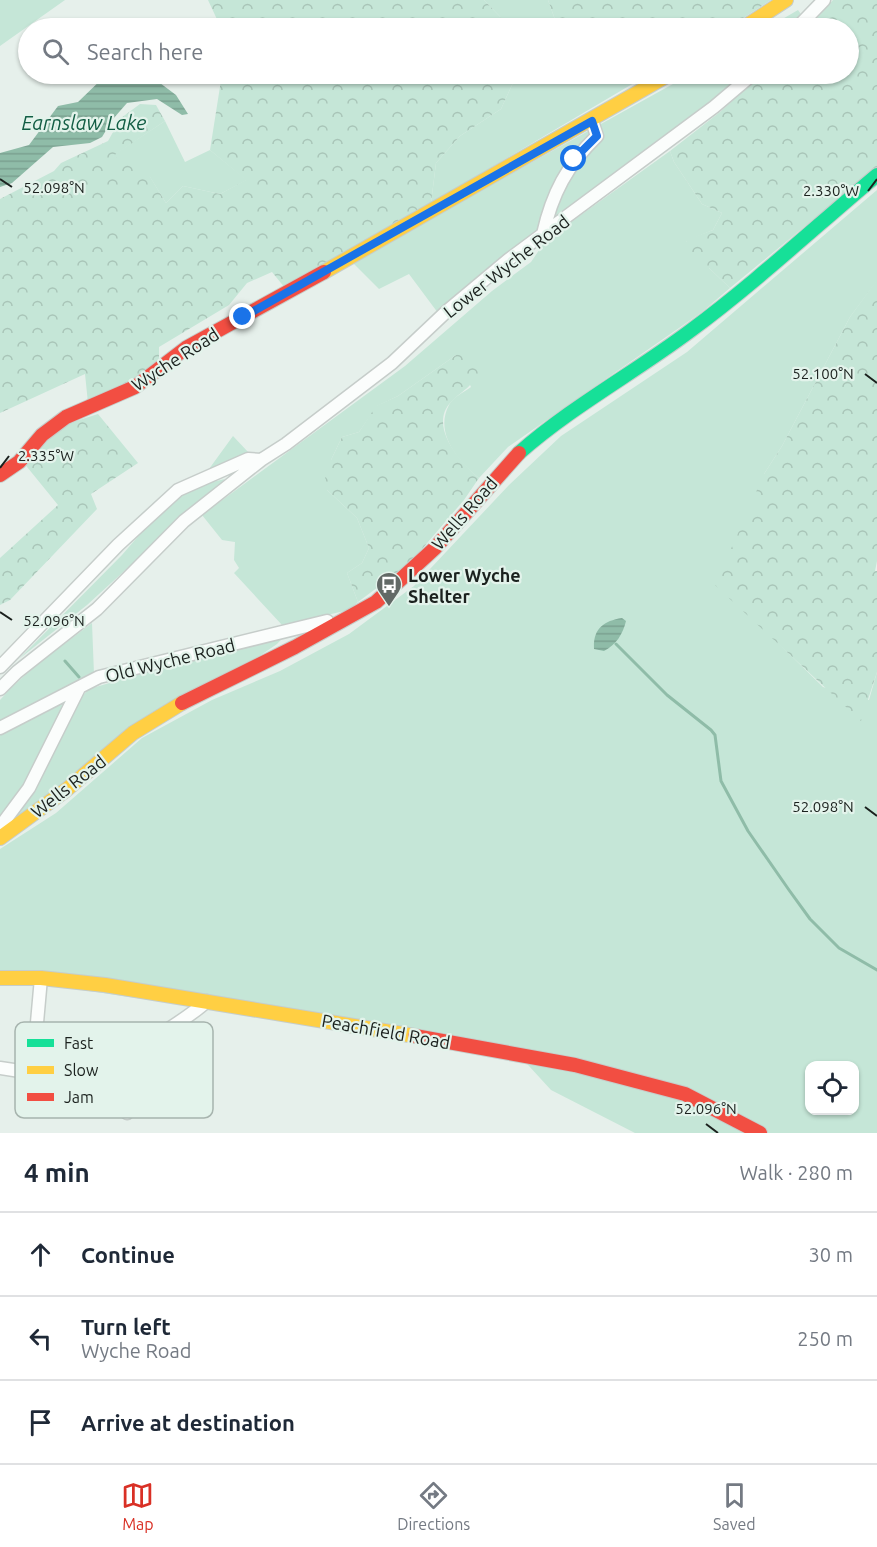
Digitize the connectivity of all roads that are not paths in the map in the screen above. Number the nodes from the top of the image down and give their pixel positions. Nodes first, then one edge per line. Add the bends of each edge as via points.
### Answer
1 (786, 0) edge
2 (824, 0) edge
3 (758, 18) edge
4 (807, 18) edge
5 (653, 84) edge
6 (741, 84) edge
7 (592, 121) junction
8 (877, 175) edge
9 (543, 234) junction
10 (261, 460) junction
11 (0, 475) edge
12 (349, 619) junction
13 (0, 667) edge
14 (79, 688) junction
15 (0, 689) edge
16 (0, 728) edge
17 (0, 827) edge
18 (0, 838) edge
19 (0, 978) edge
20 (41, 978) junction
21 (207, 1001) junction
22 (37, 1022) edge
23 (179, 1022) edge
24 (0, 1068) edge
25 (15, 1074) edge
26 (760, 1133) edge

1 - 3 main road
2 - 4 street
5 - 7 main road, Wyche Road
6 - 9 street, Lower Wyche Road
7 - 9 street via 597,136 574,159 560,184
7 - 11 main road, Wyche Road via 186,348 135,387 66,417
8 - 12 main road, Wells Road via 693,329 547,428 513,458 402,580
9 - 10 street, Lower Wyche Road via 474,288 392,363
10 - 13 street, Lower Wyche Road via 248,459 178,490 118,545
10 - 15 street, Lower Wyche Road via 184,521 97,609
12 - 14 street, Old Wyche Road via 99,677
12 - 18 main road, Wells Road via 181,703 133,733
14 - 16 street, Old Wyche Road
14 - 17 street via 29,788
19 - 20 main road, Peachfield Road
20 - 21 main road, Peachfield Road
20 - 22 street
21 - 23 street
21 - 26 main road, Peachfield Road via 575,1065 685,1094
24 - 25 street

